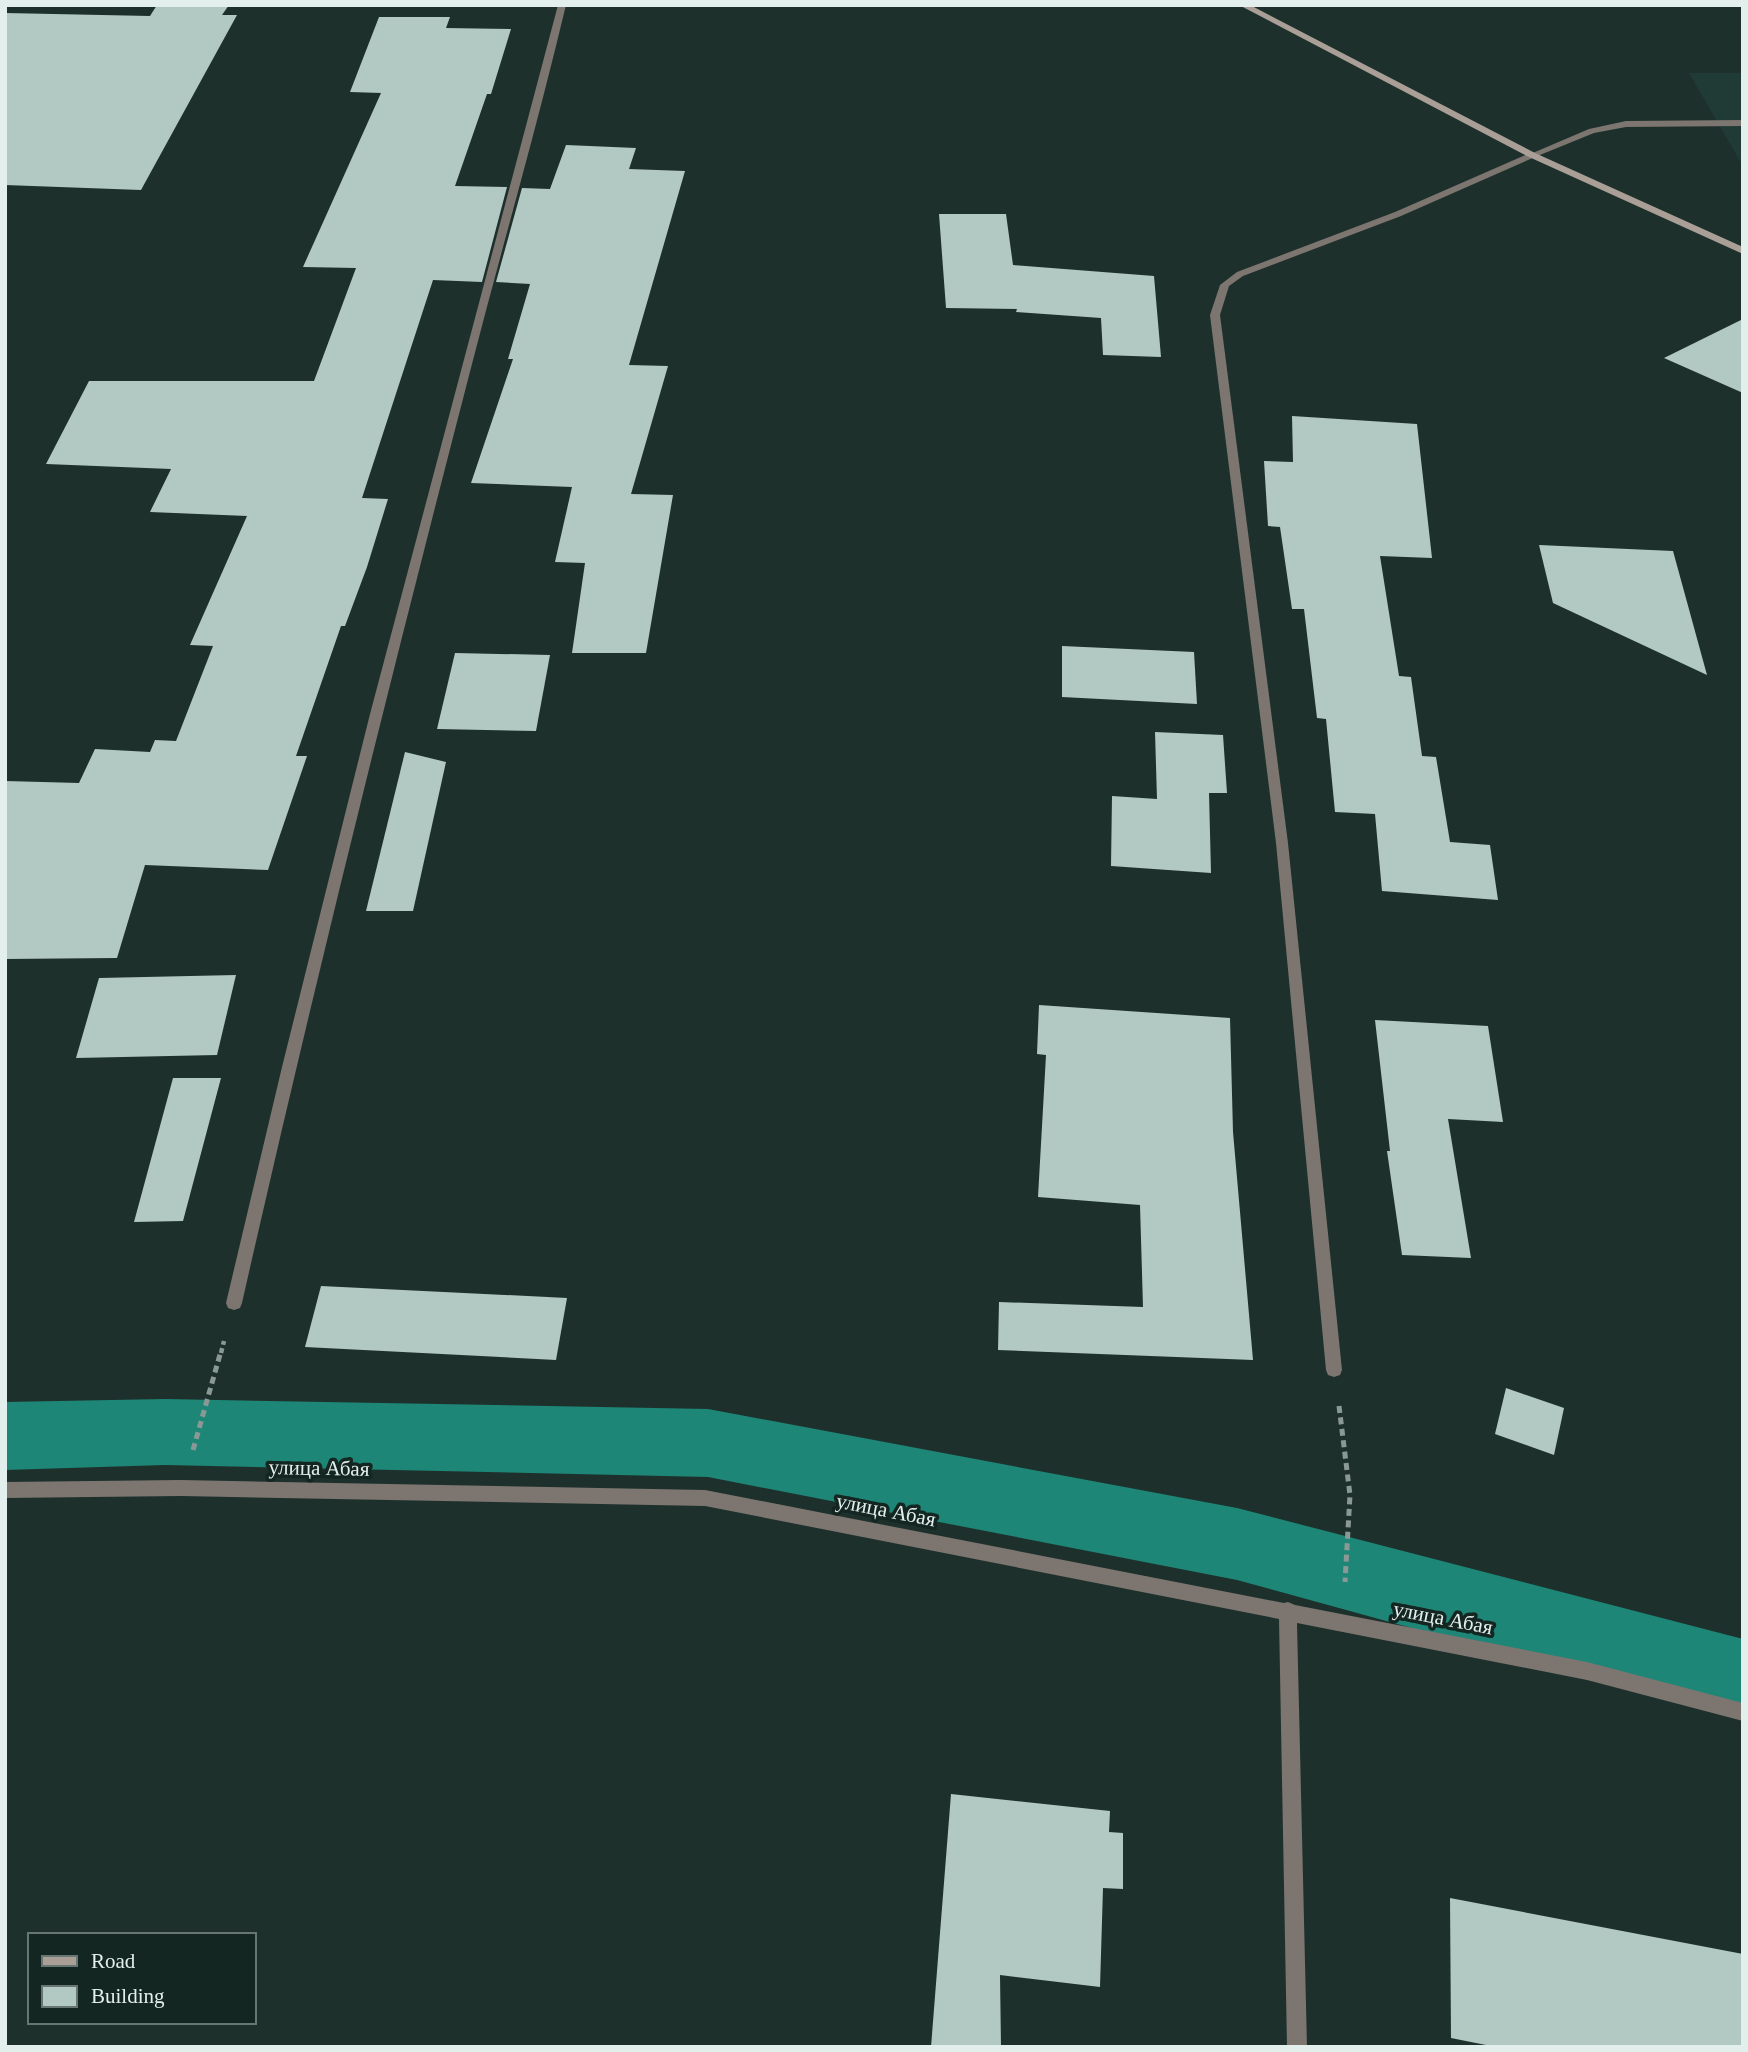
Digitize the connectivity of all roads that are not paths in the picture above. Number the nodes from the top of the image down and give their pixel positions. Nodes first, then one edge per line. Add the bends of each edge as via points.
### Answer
1 (562, 5) edge
2 (1244, 5) edge
3 (1743, 123) edge
4 (1532, 155) junction
5 (1743, 251) edge
6 (234, 1303) road end
7 (1334, 1370) road end
8 (5, 1490) edge
9 (1288, 1610) junction
10 (1743, 1712) edge
11 (1297, 2047) edge

1 - 6 street via 295,1032
2 - 4 main road
3 - 4 street via 1626,124 1592,131
4 - 5 main road
4 - 7 street via 1398,214 1240,274 1225,285 1215,315 1282,843
8 - 9 street, улица Абая via 181,1488 705,1498
9 - 10 street, улица Абая via 1587,1671
9 - 11 street

